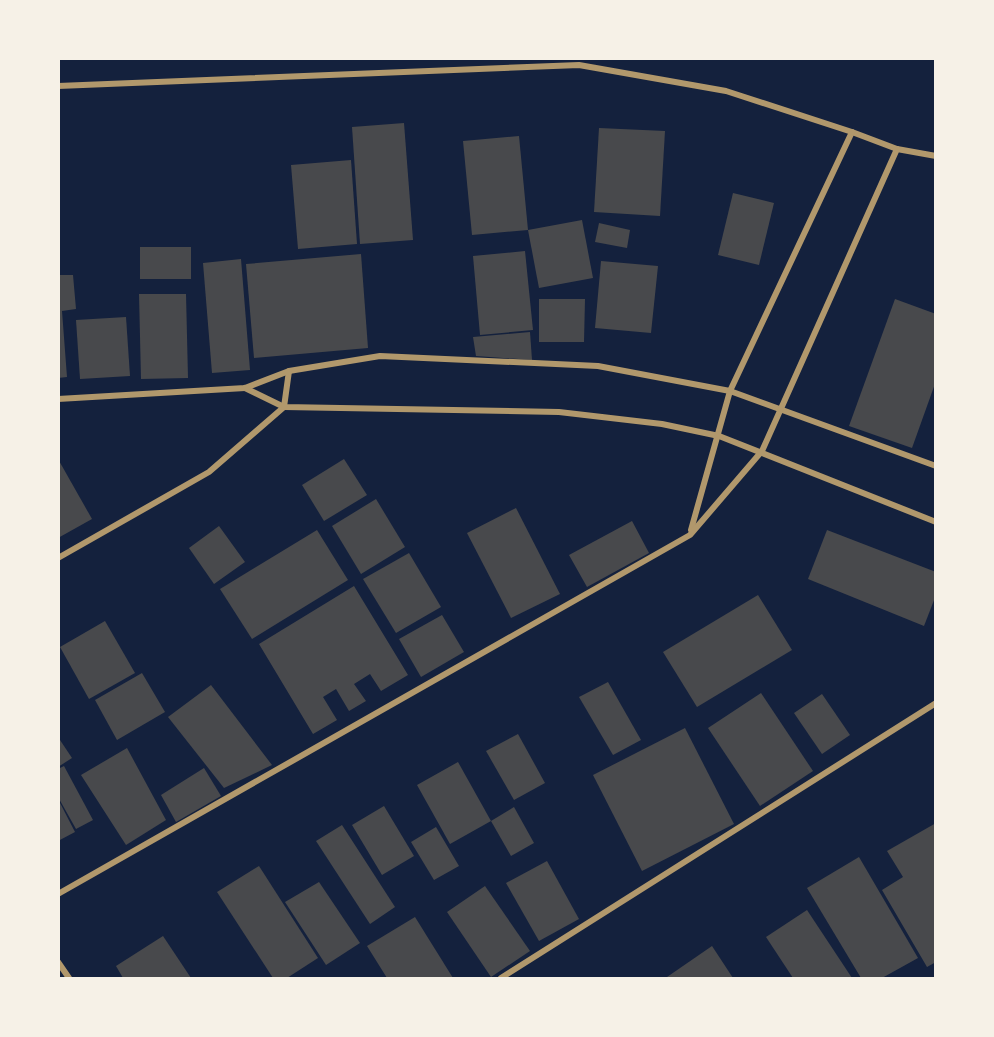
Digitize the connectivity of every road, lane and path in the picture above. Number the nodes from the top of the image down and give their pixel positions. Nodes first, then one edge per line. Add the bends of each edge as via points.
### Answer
1 (58, 86) edge
2 (852, 132) junction
3 (897, 149) junction
4 (936, 156) edge
5 (289, 371) junction
6 (245, 388) junction
7 (730, 391) junction
8 (58, 399) edge
9 (284, 407) junction
10 (782, 409) junction
11 (719, 436) junction
12 (762, 451) junction
13 (936, 466) edge
14 (936, 522) edge
15 (690, 535) junction
16 (58, 558) edge
17 (936, 703) edge
18 (58, 894) edge
19 (58, 962) edge
20 (69, 978) edge
21 (501, 978) edge

1 - 2 street via 579,65 726,91
2 - 3 street
2 - 7 street
3 - 4 street
3 - 10 street
5 - 6 street
5 - 7 street via 380,356 564,364 598,366
5 - 9 street
6 - 8 street
6 - 9 street
7 - 10 street
7 - 11 street
9 - 11 street via 559,412 662,424
9 - 16 street via 209,472
10 - 12 street
10 - 13 street
11 - 12 street
11 - 15 street
12 - 14 street
12 - 15 street
15 - 18 street
17 - 21 street
19 - 20 street

